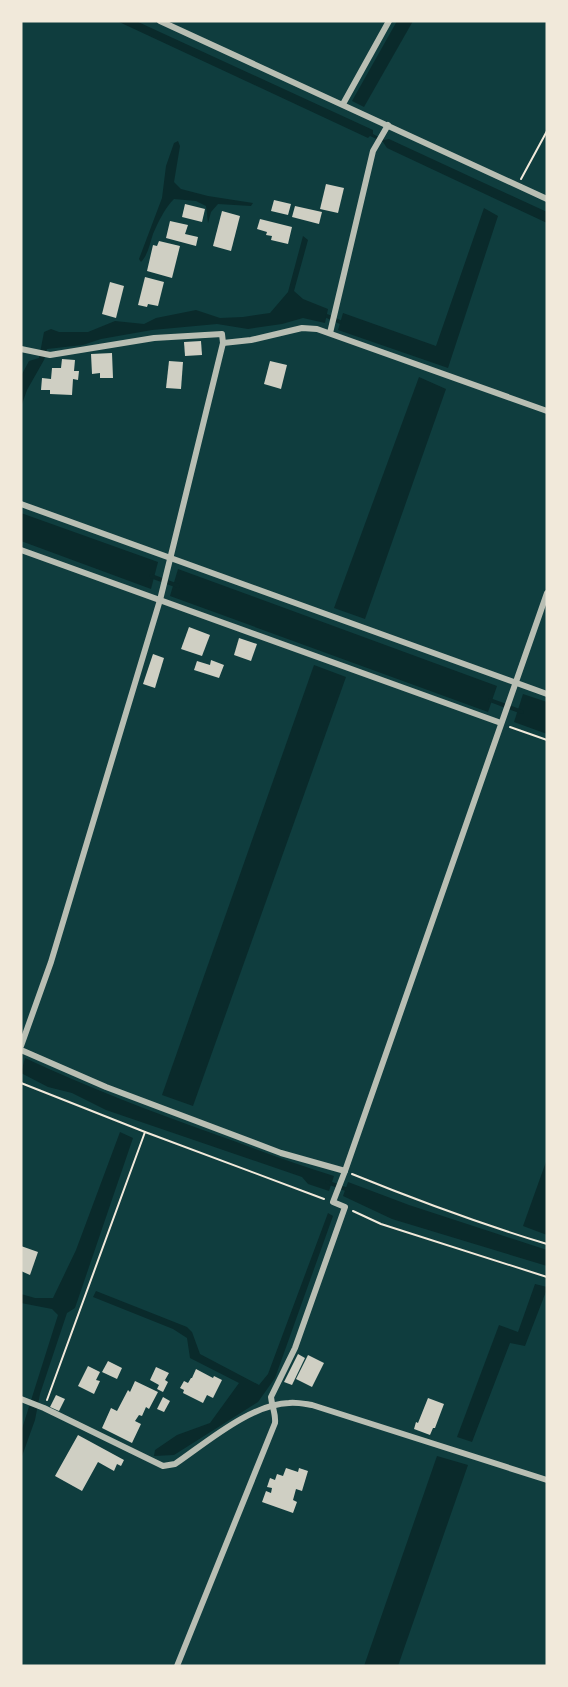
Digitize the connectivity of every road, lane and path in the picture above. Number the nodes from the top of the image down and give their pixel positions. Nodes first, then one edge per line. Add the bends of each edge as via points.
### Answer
1 (160, 21) edge
2 (389, 21) edge
3 (343, 104) junction
4 (388, 125) junction
5 (547, 131) edge
6 (518, 184) junction
7 (547, 199) edge
8 (330, 333) junction
9 (223, 343) junction
10 (21, 349) edge
11 (547, 411) edge
12 (21, 504) edge
13 (21, 550) edge
14 (171, 559) junction
15 (547, 593) edge
16 (160, 600) junction
17 (515, 684) junction
18 (547, 694) edge
19 (501, 722) junction
20 (547, 740) edge
21 (21, 1048) edge
22 (21, 1083) edge
23 (145, 1132) junction
24 (344, 1173) junction
25 (333, 1202) junction
26 (345, 1207) junction
27 (547, 1245) edge
28 (547, 1277) edge
29 (24, 1400) edge
30 (272, 1406) junction
31 (43, 1407) junction
32 (547, 1480) edge
33 (177, 1666) edge

1 - 3 street
2 - 3 street
3 - 4 street
4 - 6 street
4 - 8 street via 374,151
5 - 6 path
6 - 7 street
8 - 9 street via 302,328
8 - 11 street
9 - 10 street via 222,334 195,334 50,355
9 - 14 street
12 - 14 street
13 - 16 street
14 - 16 street
14 - 17 street
15 - 17 street
16 - 19 street
16 - 21 street via 51,962
17 - 18 street
17 - 19 street
19 - 20 path
19 - 24 street
21 - 24 street via 106,1087
22 - 23 path
23 - 25 path
23 - 31 path
24 - 25 street
24 - 27 path
25 - 26 street
26 - 28 path via 381,1224
26 - 30 street via 295,1348 271,1397
29 - 31 street
30 - 31 street via 237,1421 175,1464 163,1466
30 - 32 street via 288,1402 312,1405
30 - 33 street via 275,1423

